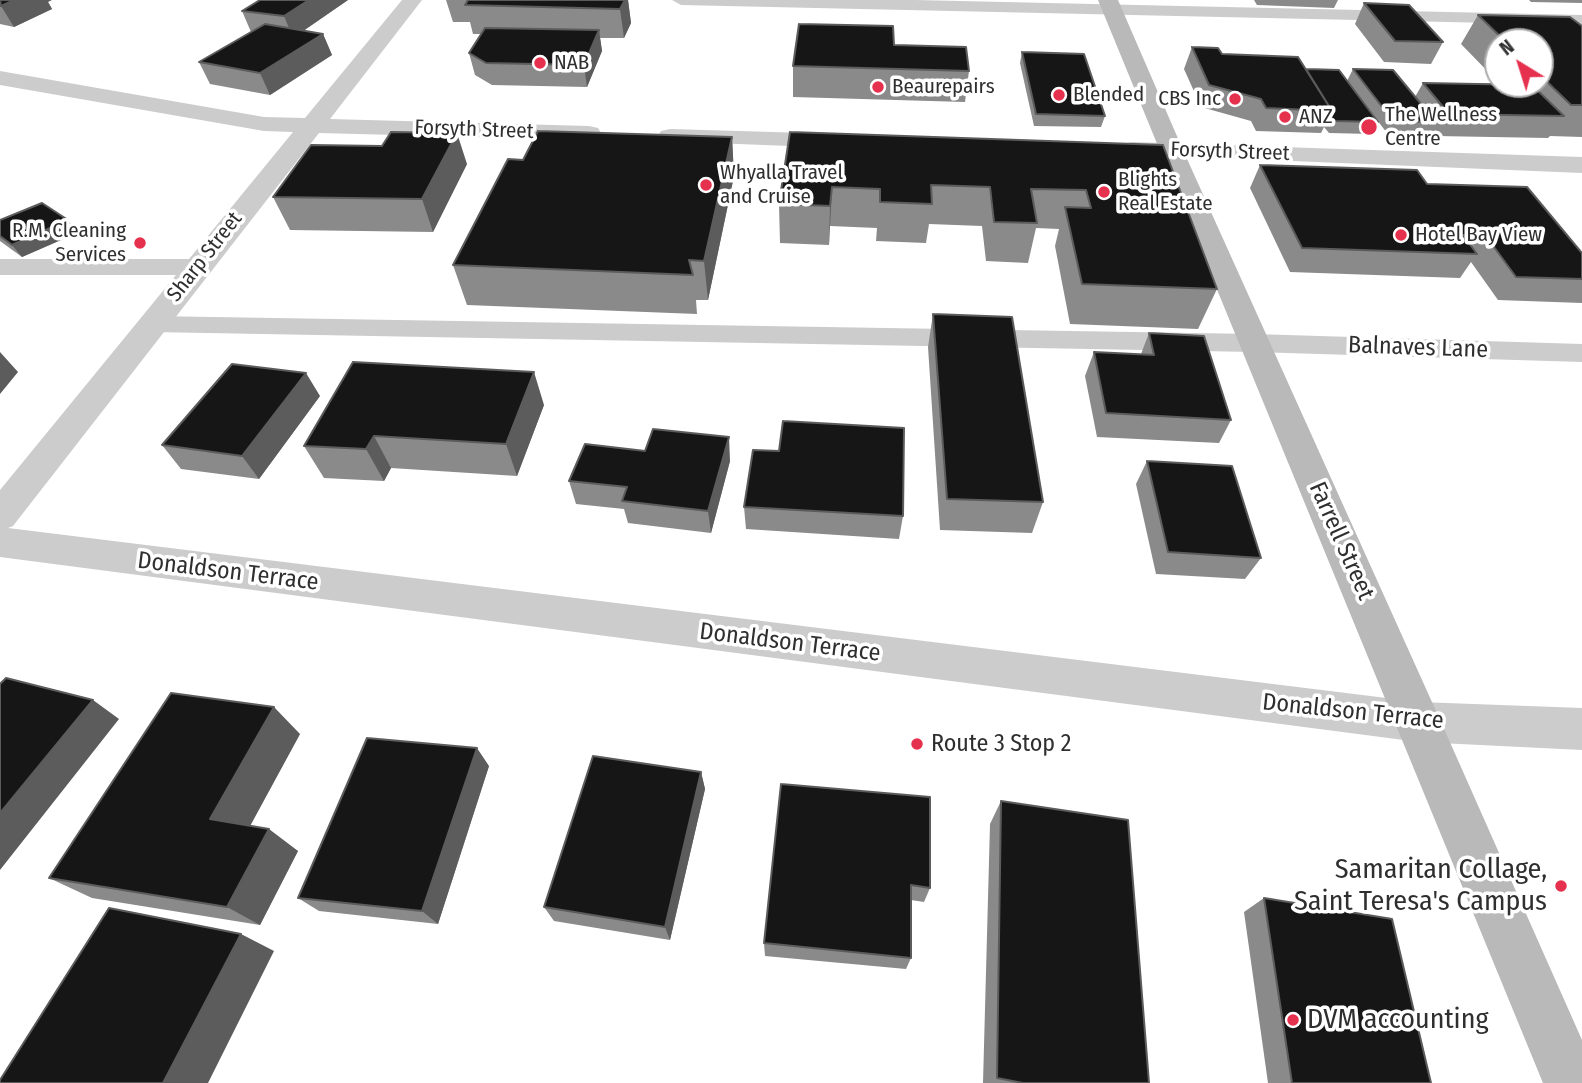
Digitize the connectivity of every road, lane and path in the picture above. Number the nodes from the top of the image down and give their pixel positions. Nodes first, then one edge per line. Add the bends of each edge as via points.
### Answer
1 (412, 0) edge
2 (681, 0) edge
3 (1110, 4) edge
4 (1582, 20) edge
5 (0, 78) edge
6 (310, 125) junction
7 (616, 134) edge
8 (644, 135) edge
9 (867, 141) edge
10 (1115, 149) edge
11 (1170, 150) junction
12 (1582, 165) edge
13 (0, 267) edge
14 (197, 267) junction
15 (152, 324) junction
16 (1254, 343) junction
17 (1582, 353) edge
18 (0, 516) edge
19 (0, 542) edge
20 (1419, 722) junction
21 (1582, 729) edge
22 (1572, 1083) edge

1 - 6 street, Sharp Street
2 - 3 lane
3 - 4 lane
3 - 11 main road, Farrell Street
5 - 6 street, Forsyth Street via 264,124
6 - 7 street, Forsyth Street
6 - 14 street, Sharp Street
8 - 9 street
10 - 11 street, Forsyth Street
11 - 12 street, Forsyth Street
11 - 16 main road, Farrell Street
13 - 14 lane
14 - 15 street, Sharp Street
15 - 16 lane, Balnaves Lane
15 - 18 street, Sharp Street
16 - 17 lane, Balnaves Lane
16 - 20 main road, Farrell Street
19 - 20 street, Donaldson Terrace
20 - 21 street, Donaldson Terrace
20 - 22 main road, Farrell Street

